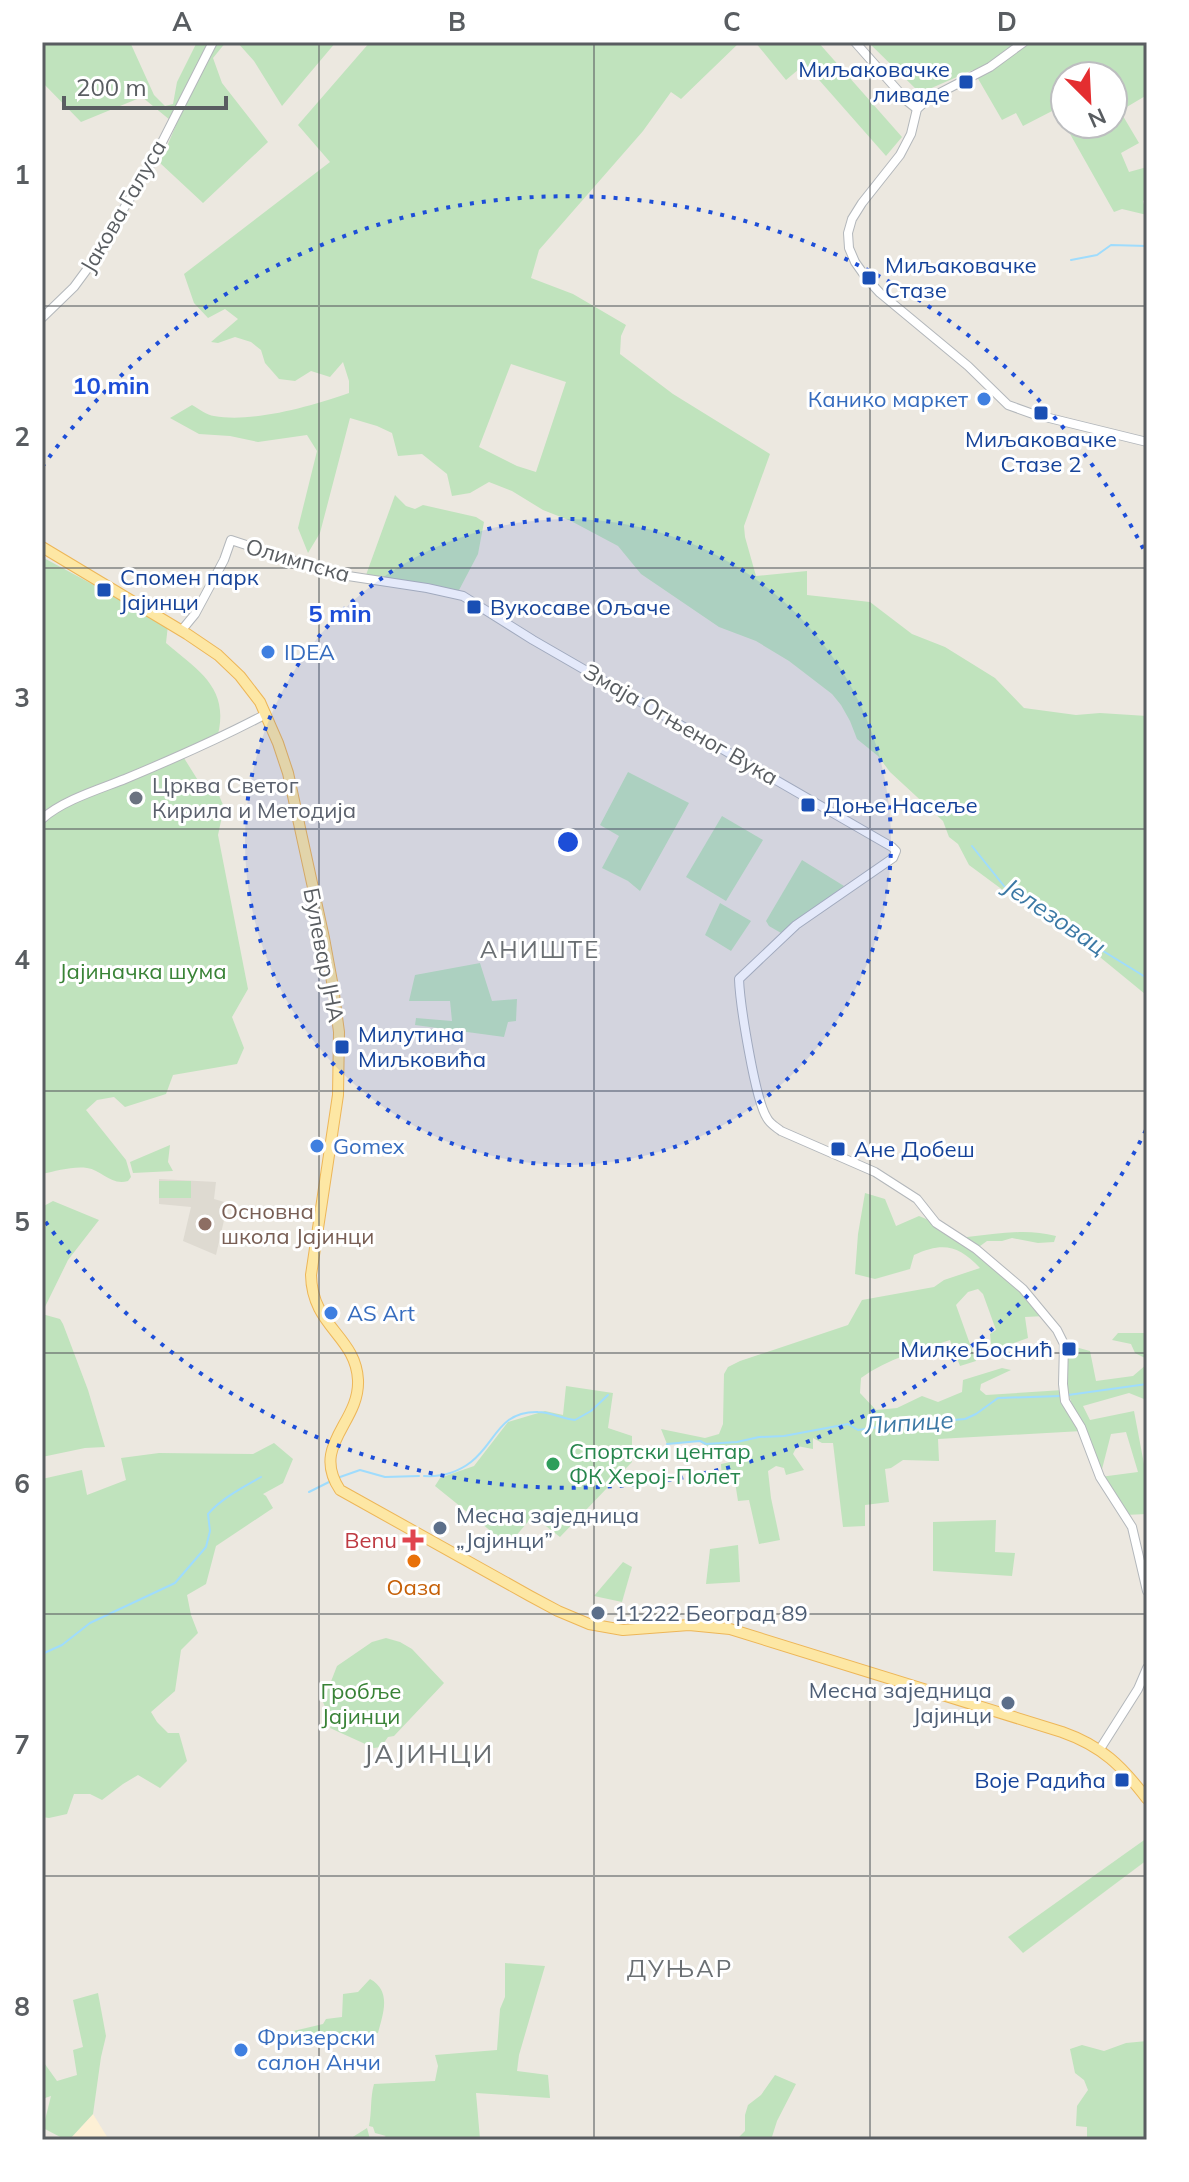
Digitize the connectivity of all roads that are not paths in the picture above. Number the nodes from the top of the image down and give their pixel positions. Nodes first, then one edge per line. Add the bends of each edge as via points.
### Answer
1 (213, 42) edge
2 (855, 42) edge
3 (1024, 42) edge
4 (917, 109) junction
5 (42, 318) edge
6 (1147, 442) edge
7 (42, 547) edge
8 (460, 595) joint
9 (184, 632) junction
10 (266, 714) junction
11 (42, 819) edge
12 (1147, 1591) edge
13 (1147, 1668) edge
14 (1100, 1749) junction
15 (1147, 1799) edge

1 - 5 street, Јакова Галуса via 153,160 90,265
2 - 4 street
3 - 4 street
4 - 6 street via 907,144 850,224 849,248 858,267 880,293 1011,407
7 - 9 main road, Булевар ЈНА
8 - 9 street, Олимпска via 335,574 231,540
8 - 12 street, Змаја Огњеног Вука via 896,851 796,925 739,979 764,1112 787,1134 846,1158 920,1202 936,1223 1023,1289 1057,1330 1065,1354 1064,1396 1100,1477 1132,1527
9 - 10 main road, Булевар ЈНА via 234,670
10 - 11 street
10 - 14 main road, Булевар ЈНА via 288,773 339,1027 338,1095 311,1275 319,1311 356,1365 356,1399 331,1451 330,1469 340,1490 589,1624 623,1630 684,1625 730,1629 1062,1732
13 - 14 street
14 - 15 main road, Булевар ЈНА

